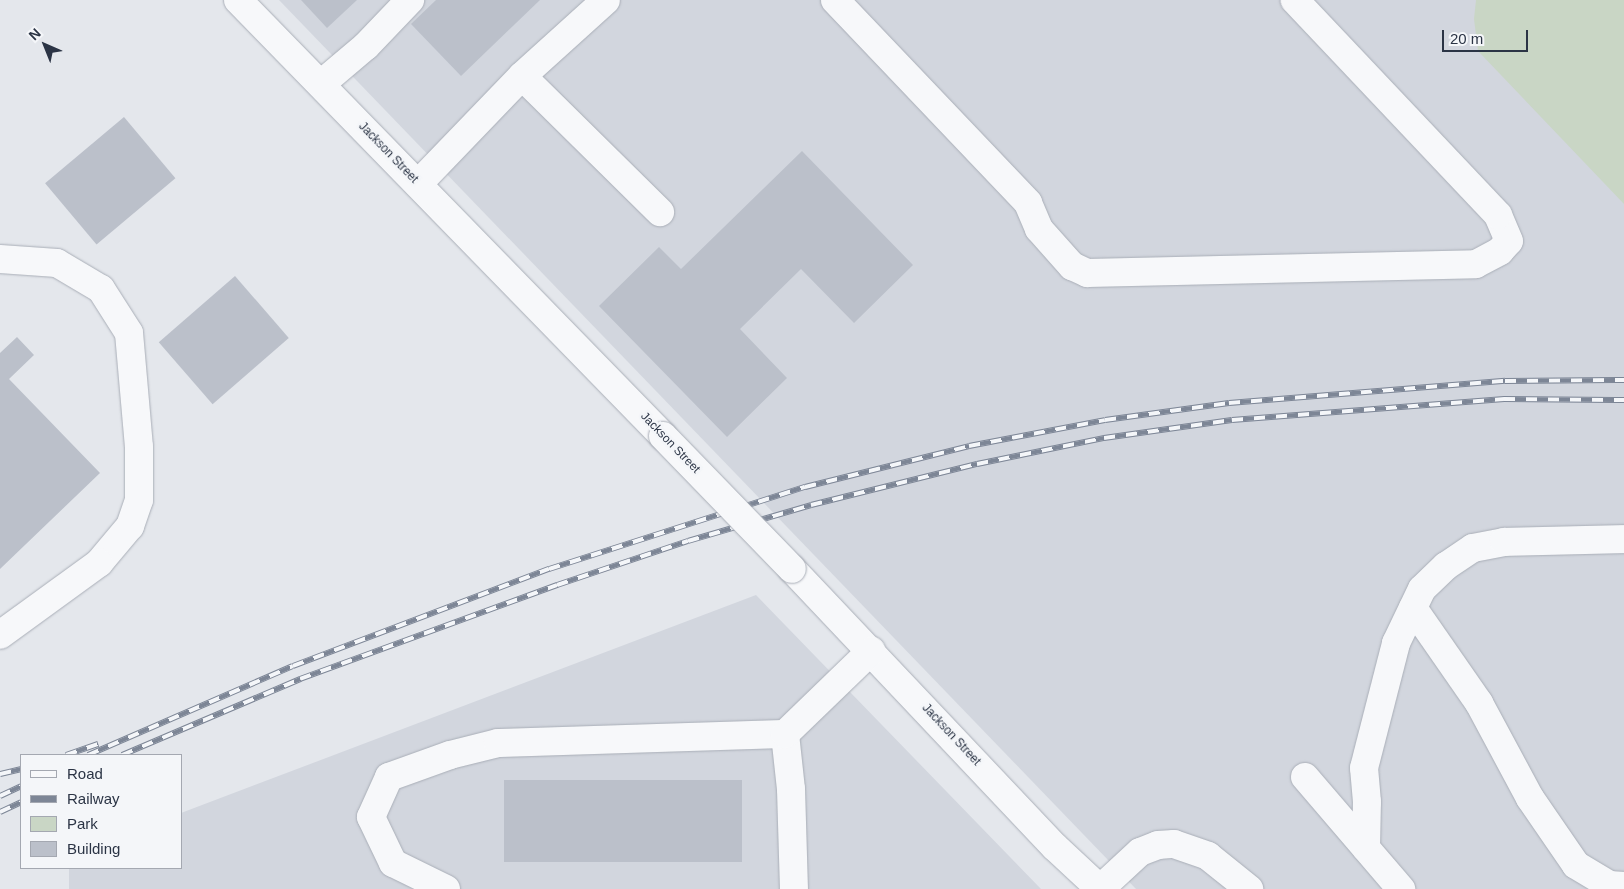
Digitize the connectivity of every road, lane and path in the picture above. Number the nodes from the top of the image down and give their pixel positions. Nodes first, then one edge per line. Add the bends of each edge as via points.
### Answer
1 (238, 0) edge
2 (410, 0) edge
3 (606, 0) edge
4 (835, 0) edge
5 (1294, 0) edge
6 (522, 76) junction
7 (321, 84) junction
8 (418, 184) junction
9 (660, 212) dead end
10 (0, 259) edge
11 (1624, 539) edge
12 (1413, 608) junction
13 (0, 636) edge
14 (871, 651) junction
15 (785, 734) junction
16 (1306, 777) dead end
17 (1366, 848) junction
18 (1624, 886) edge
19 (446, 889) edge
20 (794, 889) edge
21 (1100, 889) edge
22 (1249, 889) edge
23 (1401, 889) edge

1 - 7 street, Jackson Street
2 - 7 street via 366,46
3 - 6 street
4 - 5 street via 1028,203 1039,229 1072,266 1087,273 1476,264 1500,251 1509,241 1498,215
6 - 8 street
6 - 9 street
7 - 8 street, Jackson Street
8 - 14 street, Jackson Street, bridge
10 - 13 street via 57,263 101,289 129,333 139,456 139,500 130,526 99,563
11 - 12 street via 1504,542 1473,548 1446,566 1422,589
12 - 17 street via 1396,643 1364,768
12 - 18 street via 1479,703 1530,798 1576,865 1609,885
14 - 15 street
14 - 21 street, Jackson Street via 1055,847
15 - 19 street via 498,742 389,777 371,817 393,863
15 - 20 street via 791,789
16 - 17 street
17 - 23 street
21 - 22 street via 1140,852 1158,845 1174,844 1208,856

